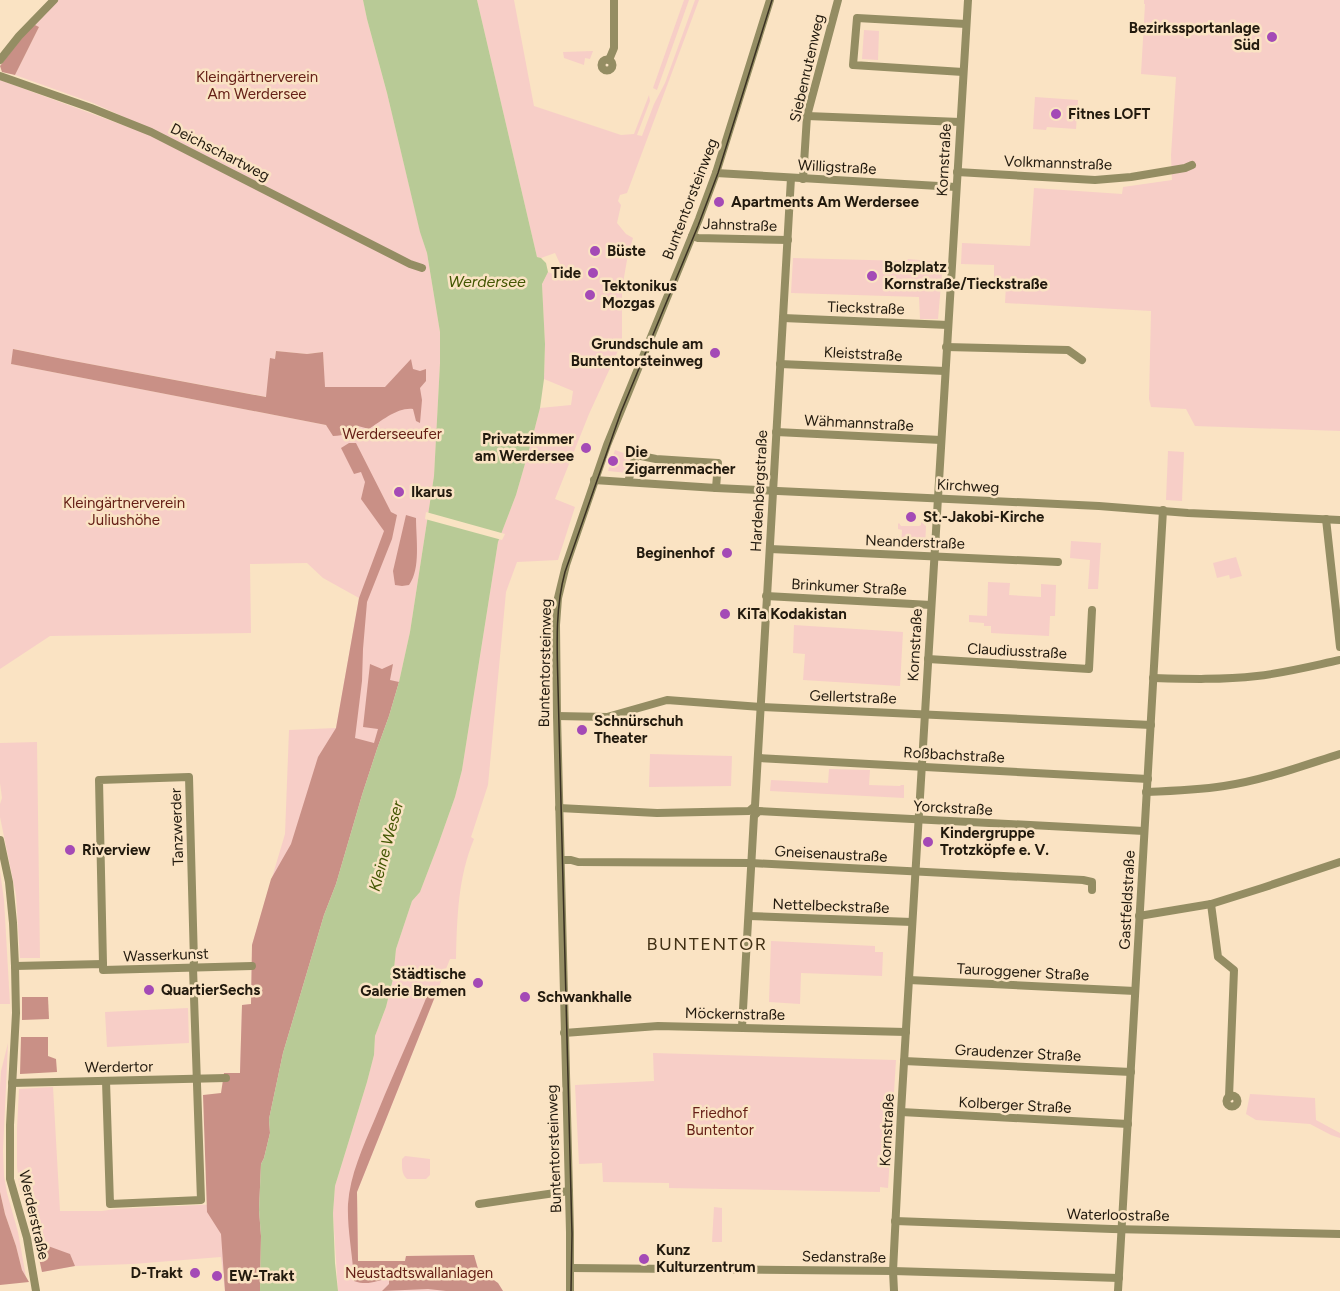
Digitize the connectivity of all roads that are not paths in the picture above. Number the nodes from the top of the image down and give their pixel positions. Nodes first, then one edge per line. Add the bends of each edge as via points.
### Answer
1 (54, 0) edge
2 (614, 0) edge
3 (771, 0) edge
4 (838, 0) edge
5 (968, 0) edge
6 (966, 24) junction
7 (0, 60) edge
8 (609, 60) dead end
9 (963, 72) junction
10 (0, 76) edge
11 (807, 116) junction
12 (960, 122) junction
13 (1192, 165) dead end
14 (957, 172) junction
15 (716, 173) junction
16 (791, 178) junction
17 (803, 179) junction
18 (956, 188) junction
19 (692, 236) junction
20 (788, 240) junction
21 (422, 268) dead end
22 (783, 318) junction
23 (948, 325) junction
24 (946, 347) junction
25 (1082, 360) dead end
26 (780, 364) junction
27 (945, 371) junction
28 (776, 432) junction
29 (941, 440) junction
30 (594, 480) junction
31 (628, 482) junction
32 (716, 488) junction
33 (773, 490) junction
34 (937, 499) junction
35 (1163, 510) junction
36 (1326, 519) junction
37 (1340, 520) edge
38 (770, 549) junction
39 (933, 556) junction
40 (1058, 562) dead end
41 (766, 597) junction
42 (931, 605) junction
43 (1092, 610) dead end
44 (1340, 647) edge
45 (928, 660) junction
46 (1340, 660) edge
47 (1153, 678) junction
48 (760, 707) junction
49 (925, 714) junction
50 (557, 716) junction
51 (1151, 725) junction
52 (1340, 754) edge
53 (758, 758) junction
54 (921, 766) junction
55 (1148, 779) junction
56 (1146, 792) junction
57 (559, 808) junction
58 (757, 809) junction
59 (919, 819) junction
60 (1144, 831) junction
61 (0, 840) edge
62 (561, 860) junction
63 (1340, 862) edge
64 (751, 863) junction
65 (915, 872) junction
66 (1092, 890) dead end
67 (1211, 904) junction
68 (749, 916) junction
69 (1139, 916) junction
70 (912, 922) junction
71 (103, 964) junction
72 (15, 966) junction
73 (252, 966) dead end
74 (193, 968) junction
75 (909, 980) junction
76 (1135, 991) junction
77 (742, 1027) junction
78 (906, 1032) junction
79 (564, 1033) junction
80 (904, 1061) junction
81 (1131, 1072) junction
82 (197, 1078) junction
83 (226, 1078) dead end
84 (106, 1081) junction
85 (12, 1083) junction
86 (1229, 1097) dead end
87 (901, 1112) junction
88 (1128, 1124) junction
89 (569, 1191) junction
90 (479, 1204) dead end
91 (895, 1221) junction
92 (1122, 1228) junction
93 (1340, 1234) edge
94 (570, 1268) junction
95 (893, 1271) junction
96 (1119, 1278) junction
97 (36, 1291) edge
98 (570, 1291) edge
99 (894, 1291) edge
100 (1118, 1291) edge

1 - 7 street
2 - 8 street via 615,48
3 - 15 street, Buntentorsteinweg
4 - 11 street, Siebenrutenweg
5 - 6 street, Kornstraße
6 - 9 street, Kornstraße
6 - 9 street via 857,18 853,65
9 - 12 street, Kornstraße
10 - 21 street, Deichschartweg via 152,132
11 - 12 street
11 - 17 street, Siebenrutenweg
12 - 14 street, Kornstraße
13 - 14 street, Volkmannstraße via 1095,180
14 - 18 street, Kornstraße
15 - 16 street, Willigstraße
15 - 19 street, Buntentorsteinweg
16 - 17 street, Willigstraße
16 - 20 street, Hardenbergstraße
17 - 18 street, Willigstraße
18 - 23 street, Kornstraße
19 - 20 street, Jahnstraße
19 - 30 street, Buntentorsteinweg
20 - 22 street, Hardenbergstraße
22 - 23 street, Tieckstraße
22 - 26 street, Hardenbergstraße
23 - 24 street, Kornstraße
24 - 25 street via 1068,350
24 - 27 street, Kornstraße
26 - 27 street, Kleiststraße
26 - 28 street, Hardenbergstraße
27 - 29 street, Kornstraße
28 - 29 street, Wähmannstraße
28 - 33 street, Hardenbergstraße
29 - 34 street, Kornstraße
30 - 31 street, Kirchweg
30 - 50 street, Buntentorsteinweg via 558,598
31 - 32 street, Kirchweg
31 - 32 street via 636,455 718,463
32 - 33 street, Kirchweg
33 - 34 street, Kirchweg
33 - 38 street, Hardenbergstraße
34 - 35 street, Kirchweg
34 - 39 street, Kornstraße
35 - 36 street, Kirchweg
35 - 47 street, Gastfeldstraße
36 - 37 street, Kirchweg
36 - 44 street
38 - 39 street, Neanderstraße
38 - 41 street, Hardenbergstraße
39 - 40 street, Neanderstraße
39 - 42 street, Kornstraße
41 - 42 street, Brinkumer Straße
41 - 48 street, Hardenbergstraße
42 - 45 street, Kornstraße
43 - 45 street, Claudiusstraße via 1089,669
45 - 49 street, Kornstraße
46 - 47 street via 1257,676
47 - 51 street, Gastfeldstraße
48 - 49 street, Gellertstraße
48 - 50 street, Gellertstraße via 667,700 607,717
48 - 53 street, Hardenbergstraße
49 - 51 street, Gellertstraße
49 - 54 street, Kornstraße
50 - 57 street, Buntentorsteinweg
51 - 55 street, Gastfeldstraße
52 - 56 street via 1227,785
53 - 54 street, Roßbachstraße
53 - 58 street, Hardenbergstraße
54 - 55 street, Roßbachstraße
54 - 59 street, Kornstraße
55 - 56 street, Gastfeldstraße
56 - 60 street, Gastfeldstraße
57 - 58 street, Yorckstraße via 657,813
57 - 62 street, Buntentorsteinweg
58 - 59 street, Yorckstraße
58 - 64 street, Hardenbergstraße
59 - 60 street, Yorckstraße
59 - 65 street, Kornstraße
60 - 69 street, Gastfeldstraße
61 - 72 street, Werderstraße via 9,882
62 - 64 street, Gneisenaustraße
62 - 79 street, Buntentorsteinweg
63 - 67 street
64 - 65 street, Gneisenaustraße
64 - 68 street, Hardenbergstraße
65 - 66 street, Gneisenaustraße via 1083,880 1092,882
65 - 70 street, Kornstraße
67 - 69 street
67 - 86 street via 1218,957 1234,970
68 - 70 street, Nettelbeckstraße
68 - 77 street, Hardenbergstraße
69 - 76 street, Gastfeldstraße
70 - 75 street, Kornstraße
71 - 72 street, Wasserkunst
71 - 74 street, Wasserkunst via 103,970
71 - 74 street, Tanzwerder via 99,780 189,777
72 - 85 street, Werderstraße
73 - 74 street, Wasserkunst
74 - 82 street, Tanzwerder
75 - 76 street, Tauroggener Straße
75 - 78 street, Kornstraße
76 - 81 street, Gastfeldstraße
77 - 78 street, Möckernstraße
77 - 79 street, Möckernstraße via 657,1026
78 - 80 street, Kornstraße
79 - 89 street, Buntentorsteinweg
80 - 81 street, Graudenzer Straße
80 - 87 street, Kornstraße
81 - 88 street, Gastfeldstraße
82 - 83 street, Werdertor
82 - 84 street, Werdertor
82 - 84 street, Tanzwerder via 201,1200 110,1204
84 - 85 street, Werdertor
85 - 97 street, Werderstraße via 10,1179 27,1238
87 - 88 street, Kolberger Straße
87 - 91 street, Kornstraße
88 - 92 street, Gastfeldstraße
89 - 90 street
89 - 94 street, Buntentorsteinweg
91 - 92 street, Waterloostraße
91 - 95 street, Kornstraße
92 - 93 street, Waterloostraße
92 - 96 street, Gastfeldstraße
94 - 95 street, Sedanstraße
94 - 98 street, Buntentorsteinweg
95 - 96 street, Sedanstraße
95 - 99 street, Kornstraße
96 - 100 street, Gastfeldstraße

